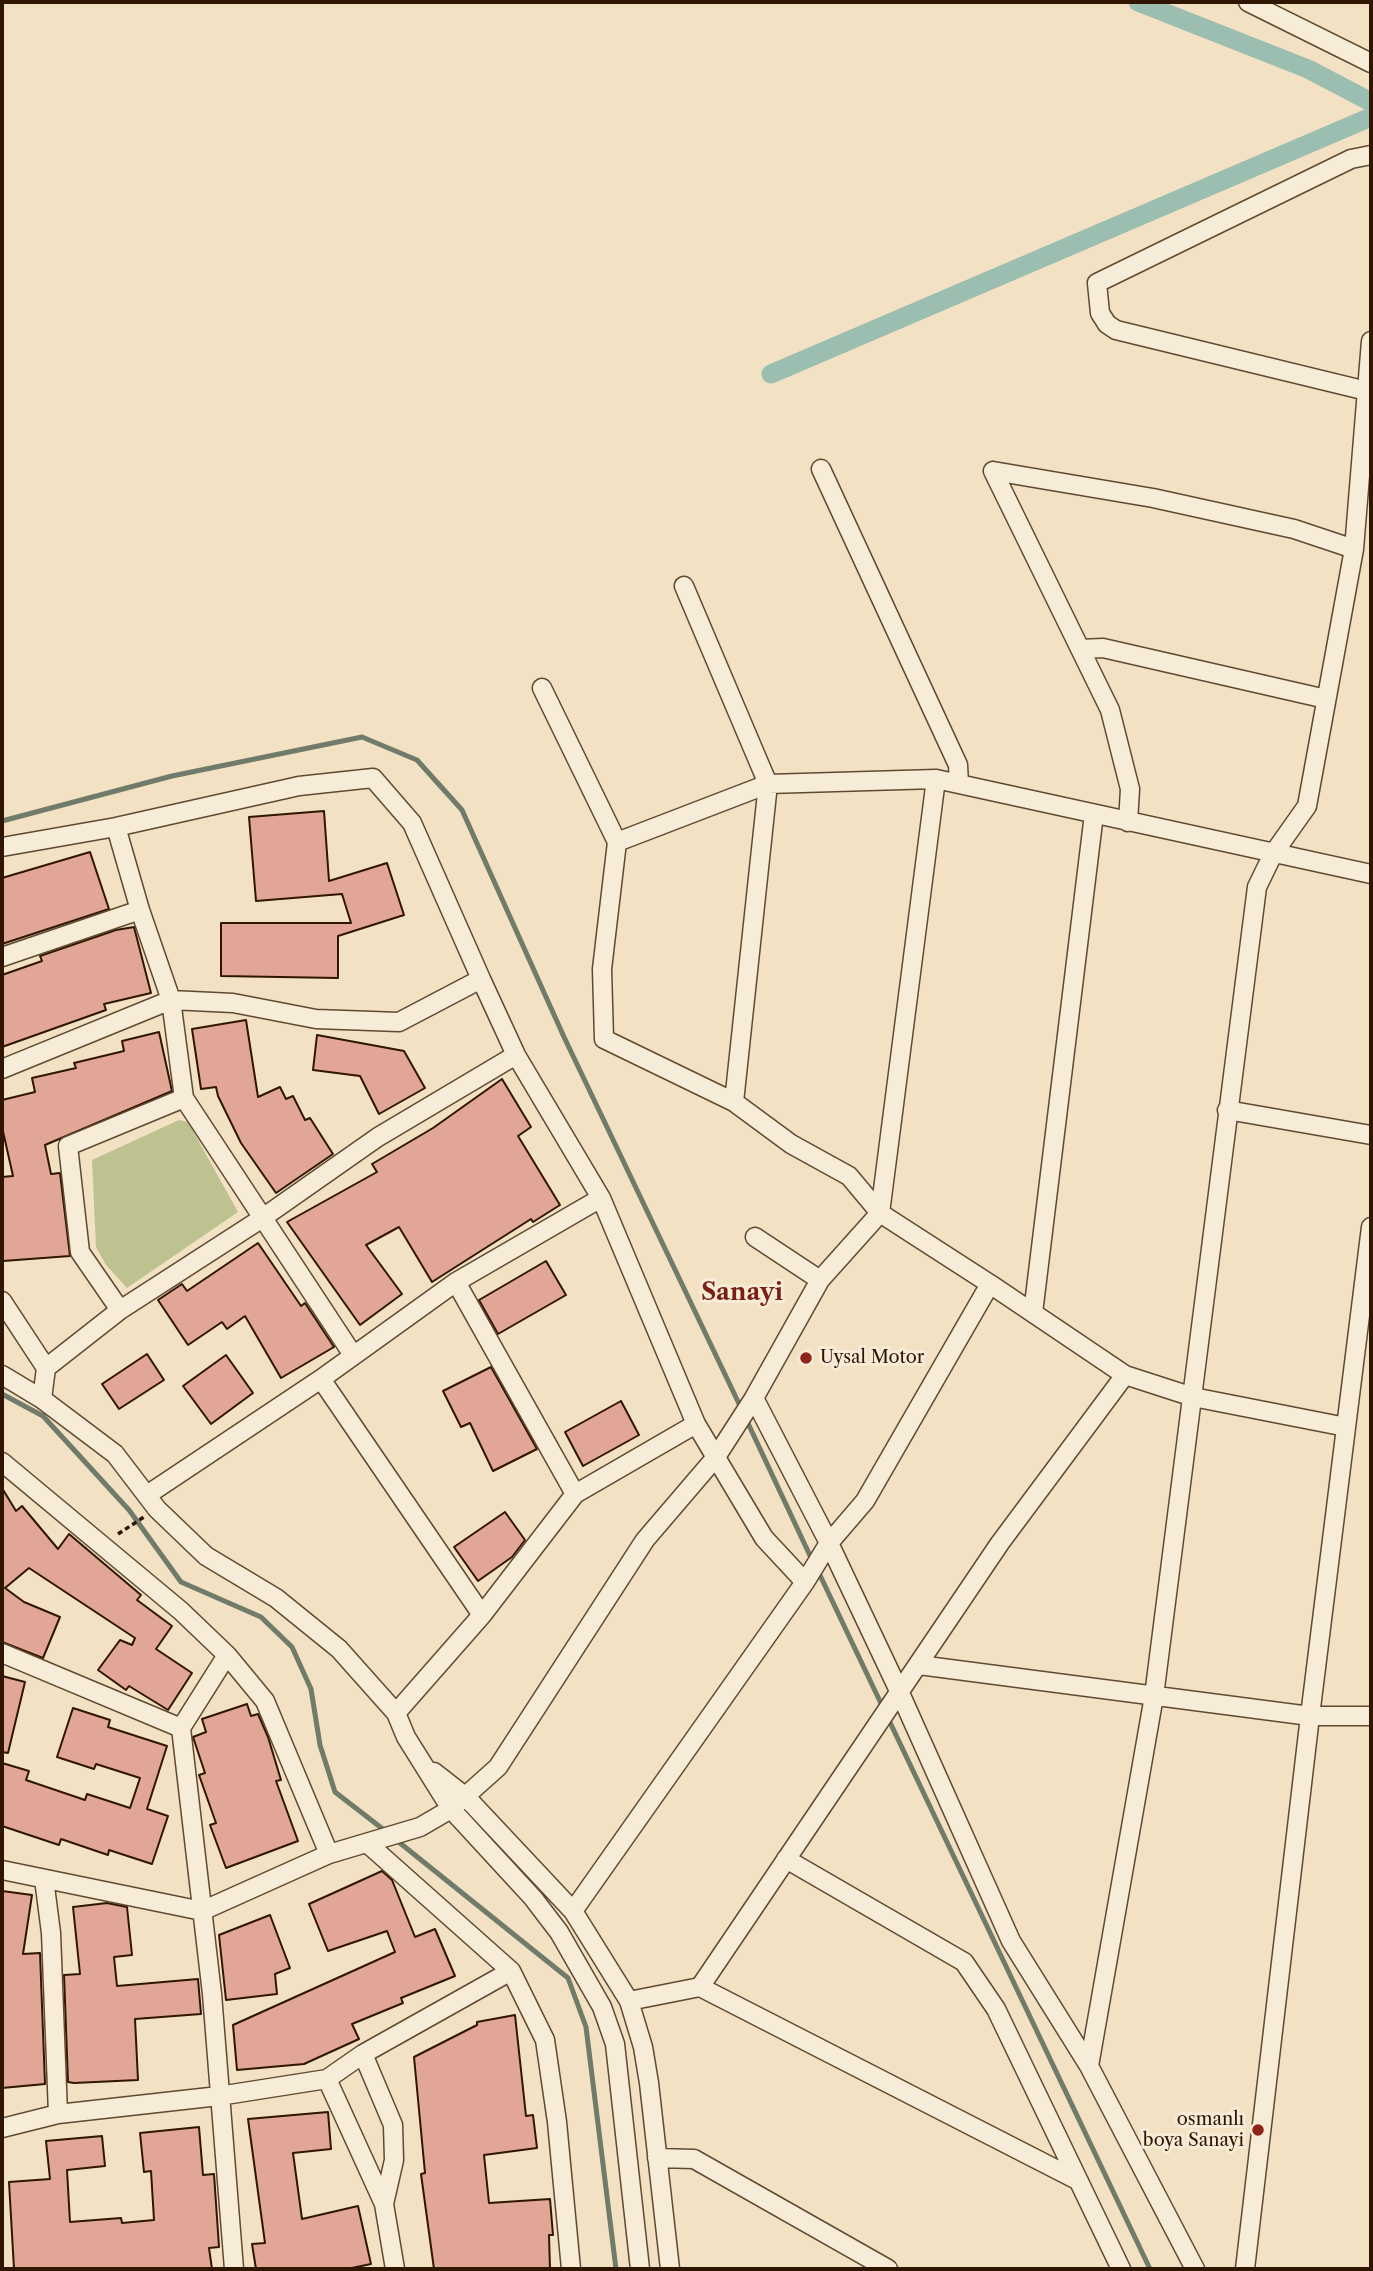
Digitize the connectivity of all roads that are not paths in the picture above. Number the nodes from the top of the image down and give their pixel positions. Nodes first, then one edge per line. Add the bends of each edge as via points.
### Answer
1 (1248, 2) edge
2 (1371, 63) edge
3 (1371, 155) edge
4 (1371, 341) edge
5 (1369, 391) edge
6 (821, 469) dead end
7 (1354, 549) junction
8 (684, 586) dead end
9 (1080, 649) junction
10 (542, 688) dead end
11 (1326, 699) junction
12 (936, 779) junction
13 (768, 784) junction
14 (959, 784) junction
15 (1094, 814) junction
16 (1128, 822) junction
17 (116, 827) junction
18 (617, 842) junction
19 (2, 847) edge
20 (1273, 854) junction
21 (1371, 874) edge
22 (140, 910) junction
23 (2, 957) edge
24 (481, 979) junction
25 (171, 1000) junction
26 (516, 1055) junction
27 (2, 1069) edge
28 (184, 1098) junction
29 (734, 1102) junction
30 (1227, 1110) junction
31 (1371, 1135) edge
32 (601, 1198) junction
33 (880, 1213) junction
34 (261, 1219) junction
35 (1371, 1227) edge
36 (755, 1237) dead end
37 (820, 1280) junction
38 (456, 1282) junction
39 (990, 1284) junction
40 (2, 1301) edge
41 (120, 1310) junction
42 (1033, 1313) junction
43 (353, 1355) junction
44 (46, 1368) junction
45 (2, 1375) edge
46 (1125, 1375) junction
47 (321, 1379) junction
48 (1193, 1397) junction
49 (42, 1399) junction
50 (752, 1400) junction
51 (696, 1424) junction
52 (1346, 1427) junction
53 (717, 1455) junction
54 (2, 1462) edge
55 (575, 1494) junction
56 (150, 1503) junction
57 (828, 1545) junction
58 (806, 1580) junction
59 (482, 1615) junction
60 (2, 1653) edge
61 (227, 1655) junction
62 (919, 1665) junction
63 (899, 1695) junction
64 (1154, 1696) junction
65 (396, 1713) junction
66 (1310, 1716) junction
67 (1371, 1716) edge
68 (181, 1728) junction
69 (423, 1763) junction
70 (466, 1797) junction
71 (451, 1809) junction
72 (370, 1842) junction
73 (329, 1854) junction
74 (786, 1859) junction
75 (2, 1870) edge
76 (44, 1879) junction
77 (202, 1911) junction
78 (573, 1911) junction
79 (511, 1971) junction
80 (700, 1987) junction
81 (629, 2001) junction
82 (363, 2054) junction
83 (1089, 2066) junction
84 (327, 2079) junction
85 (219, 2096) junction
86 (58, 2114) junction
87 (2, 2128) edge
88 (657, 2158) junction
89 (1079, 2181) junction
90 (384, 2204) junction
91 (234, 2269) edge
92 (395, 2269) edge
93 (571, 2269) edge
94 (640, 2269) edge
95 (670, 2269) edge
96 (888, 2269) edge
97 (1121, 2269) edge
98 (1195, 2269) edge
99 (1245, 2269) edge

1 - 2 street
3 - 5 street via 1351,159 1097,282 1100,313 1116,330
4 - 5 street
5 - 7 street
6 - 14 street via 958,765
7 - 9 street via 1294,529 1153,498 993,471
7 - 11 street
8 - 13 street
9 - 11 street via 1103,648
9 - 16 street via 1110,710 1130,789
10 - 18 street
11 - 20 street via 1307,806
12 - 13 street
12 - 14 street
12 - 33 street
13 - 18 street
13 - 29 street
14 - 15 street
15 - 16 street
15 - 42 street
16 - 20 street
17 - 19 street
17 - 22 street
17 - 24 street via 299,786 373,778 412,822
18 - 29 street via 602,970 604,1039
20 - 21 street
20 - 30 street via 1257,887
22 - 23 street
22 - 25 street
24 - 25 street via 399,1022 316,1019 233,1003
24 - 26 street
25 - 27 street
25 - 28 street
26 - 32 street
26 - 34 street via 378,1137
28 - 34 street
28 - 41 street via 68,1146 80,1252
29 - 33 street via 791,1144 849,1176
30 - 31 street
30 - 48 street
32 - 38 street
32 - 51 street
33 - 37 street
33 - 39 street
34 - 41 street
34 - 43 street
35 - 52 street
36 - 37 street
37 - 50 street
38 - 43 street
38 - 55 street
39 - 42 street
39 - 57 street via 865,1501
40 - 44 street
41 - 44 street
42 - 46 street
43 - 47 street
44 - 49 street
45 - 49 street
46 - 48 street
46 - 62 street via 1000,1543
47 - 56 street
47 - 59 street
48 - 52 street
48 - 64 street
49 - 56 street via 115,1454
50 - 53 street
50 - 57 street
51 - 53 street
51 - 55 street
52 - 66 street
53 - 58 street via 764,1538
53 - 70 street via 645,1540 498,1767
54 - 61 street
55 - 59 street
56 - 65 street via 206,1556 276,1598 339,1649
57 - 58 street
57 - 63 street
58 - 78 street
59 - 65 street
60 - 68 street
61 - 68 street
61 - 73 street via 265,1701
62 - 63 street
62 - 64 street
63 - 74 street
63 - 83 street via 1011,1941
64 - 66 street
64 - 83 street
65 - 69 street
66 - 67 street
66 - 99 street
68 - 77 street
69 - 70 street
69 - 71 street
70 - 71 street
70 - 78 street
71 - 72 street via 420,1827
71 - 94 street via 559,1931 602,2007 614,2045
72 - 73 street
72 - 79 street
73 - 77 street
74 - 80 street
74 - 89 street via 964,1962 996,2009
75 - 76 street
76 - 77 street
76 - 86 street via 51,1933
77 - 85 street
78 - 81 street
79 - 82 street
79 - 93 street via 545,2040
80 - 81 street
80 - 89 street
81 - 88 street via 643,2047
82 - 84 street
82 - 90 street via 393,2125 394,2160
83 - 98 street
84 - 85 street
84 - 90 street
85 - 86 street
85 - 91 street
86 - 87 street
88 - 95 street
88 - 96 street via 694,2159
89 - 97 street
90 - 92 street

